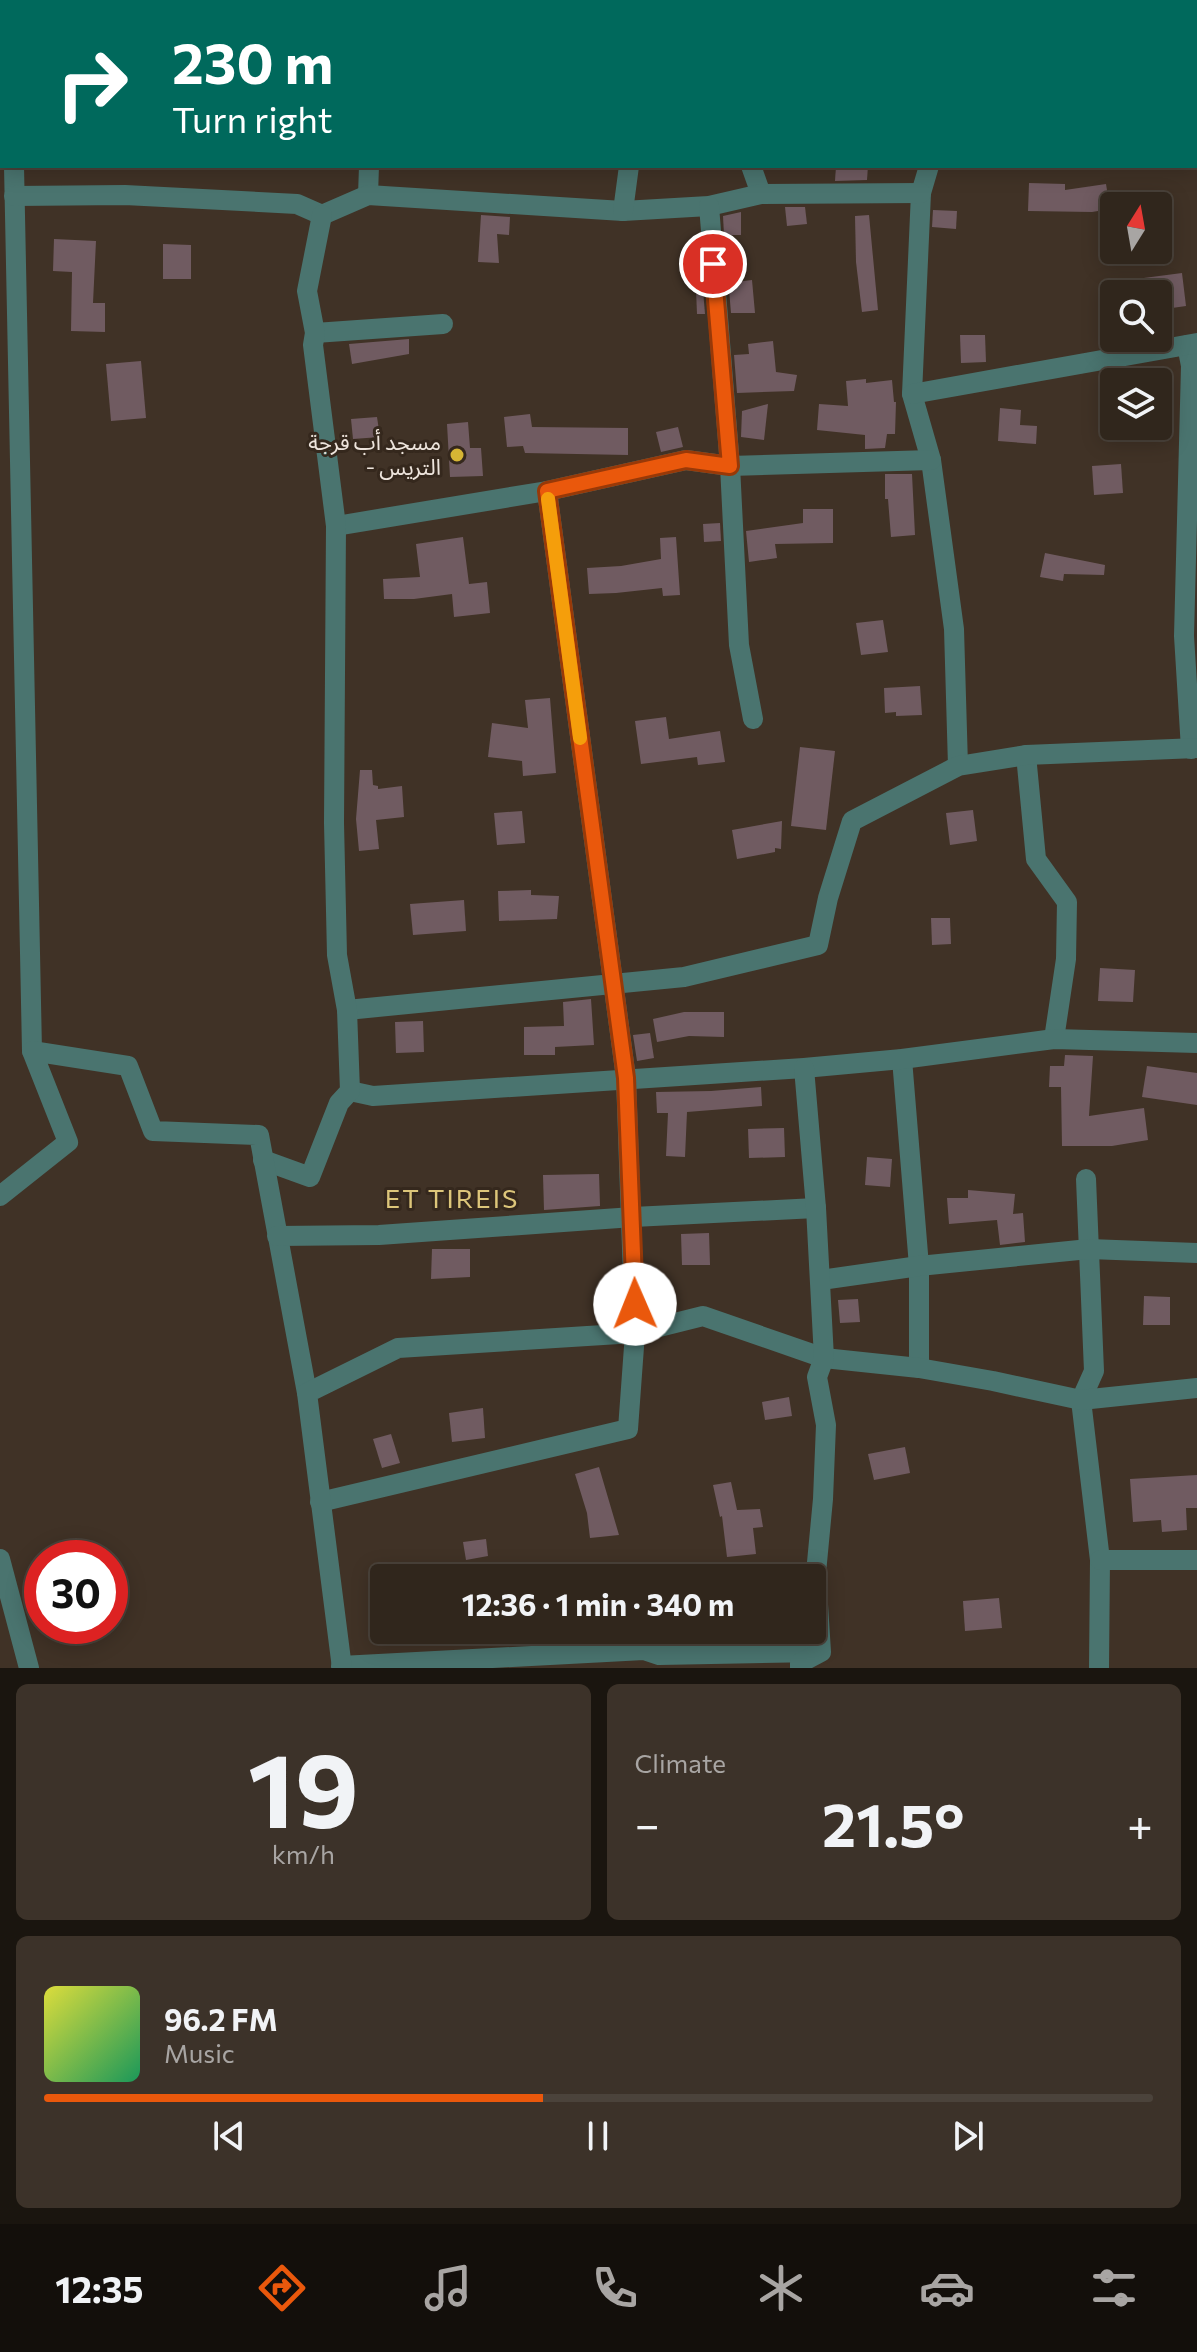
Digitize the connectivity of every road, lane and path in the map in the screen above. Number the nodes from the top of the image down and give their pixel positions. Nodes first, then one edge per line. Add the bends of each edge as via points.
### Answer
1 (14, 168) edge
2 (369, 168) edge
3 (629, 168) edge
4 (752, 168) edge
5 (928, 168) edge
6 (921, 193) junction
7 (761, 194) junction
8 (368, 195) junction
9 (14, 196) junction
10 (709, 206) junction
11 (623, 211) junction
12 (322, 215) junction
13 (443, 324) dead end
14 (315, 333) junction
15 (1192, 344) edge
16 (912, 394) junction
17 (931, 460) junction
18 (730, 466) junction
19 (547, 491) junction
20 (336, 526) junction
21 (1190, 636) edge
22 (753, 719) dead end
23 (1194, 748) edge
24 (1026, 755) junction
25 (958, 766) junction
26 (613, 983) junction
27 (347, 1010) junction
28 (1054, 1039) junction
29 (1197, 1043) edge
30 (32, 1051) junction
31 (902, 1059) junction
32 (804, 1068) junction
33 (626, 1078) junction
34 (350, 1091) junction
35 (263, 1160) junction
36 (1086, 1179) dead end
37 (0, 1196) edge
38 (816, 1208) junction
39 (633, 1217) junction
40 (277, 1236) junction
41 (1089, 1249) junction
42 (1197, 1253) edge
43 (919, 1266) junction
44 (821, 1280) junction
45 (635, 1333) junction
46 (824, 1358) junction
47 (919, 1368) junction
48 (1197, 1388) edge
49 (307, 1393) junction
50 (1081, 1400) junction
51 (320, 1502) junction
52 (0, 1559) edge
53 (1100, 1560) junction
54 (1197, 1560) edge
55 (821, 1652) junction
56 (342, 1667) edge
57 (29, 1668) edge
58 (800, 1668) edge
59 (1099, 1668) edge

1 - 9 street
2 - 8 street
3 - 11 street
4 - 7 street
5 - 6 street
6 - 7 street
6 - 16 street
7 - 10 street
8 - 11 street
8 - 12 street
9 - 12 street via 125,195 297,204
9 - 30 street
10 - 11 street
10 - 18 street
12 - 14 street via 307,291
13 - 14 street
14 - 20 street
15 - 16 street
15 - 21 street
16 - 17 street
17 - 18 street
17 - 25 street via 954,629
18 - 19 street via 686,460
18 - 22 street via 739,645
19 - 20 street
19 - 26 street
20 - 27 street via 334,823 337,955
21 - 23 street
23 - 24 street
24 - 25 street
24 - 28 street via 1036,859 1067,902 1066,959
25 - 26 street via 852,821 818,945 684,977
26 - 27 street
26 - 33 street
27 - 34 street
28 - 29 street
28 - 31 street
30 - 35 street via 128,1066 153,1131 259,1135
30 - 37 street via 68,1142
31 - 32 street
31 - 43 street
32 - 33 street
32 - 38 street
33 - 34 street via 373,1096
33 - 39 street
34 - 35 street via 339,1103 310,1177
35 - 40 street
36 - 41 street
38 - 39 street
38 - 44 street
39 - 40 street via 379,1235
39 - 45 street
40 - 49 street
41 - 42 street
41 - 43 street
41 - 50 street via 1094,1371
43 - 44 street
43 - 47 street
44 - 46 street
45 - 46 street via 703,1316
45 - 49 street via 398,1348
45 - 51 street via 628,1429
46 - 47 street
46 - 55 street via 817,1377 826,1425 816,1573
47 - 50 street
48 - 50 street
49 - 51 street
50 - 53 street
51 - 56 street
52 - 57 street
53 - 54 street
53 - 59 street
55 - 56 street via 659,1655 644,1650
55 - 58 street

